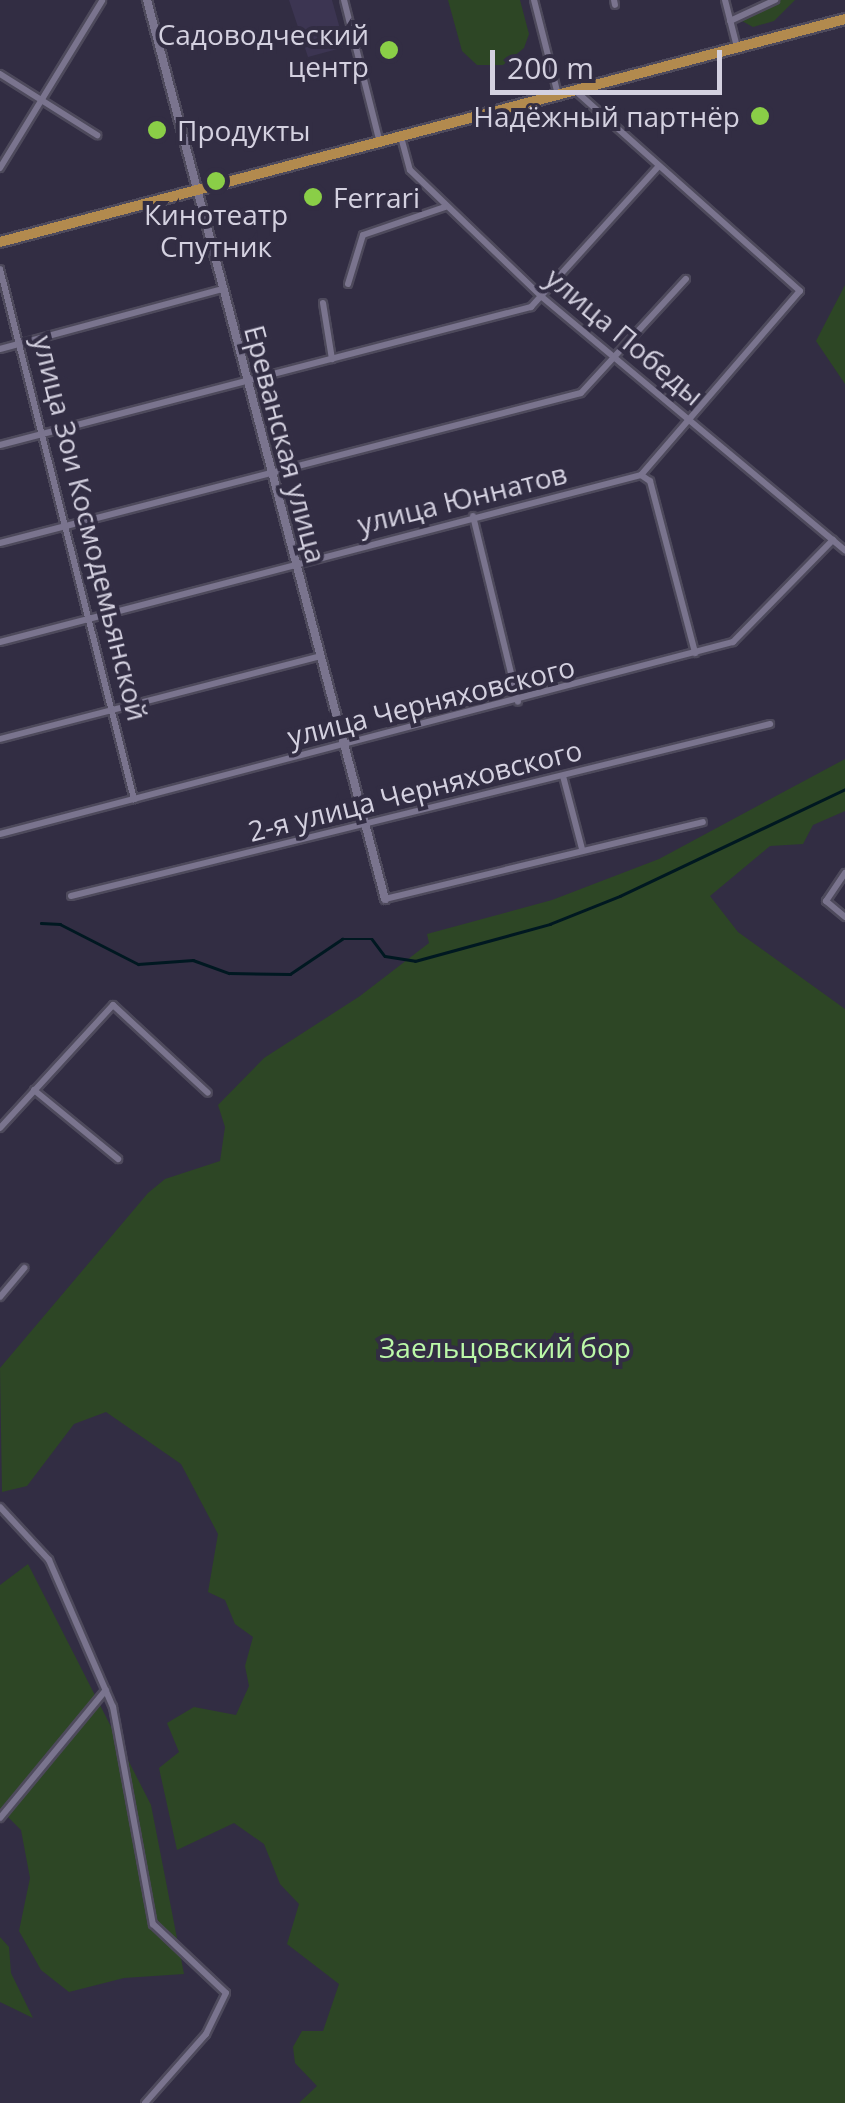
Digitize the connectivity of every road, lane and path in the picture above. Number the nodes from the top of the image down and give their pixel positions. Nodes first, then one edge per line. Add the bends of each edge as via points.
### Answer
1 (103, 0) edge
2 (147, 0) edge
3 (344, 0) edge
4 (534, 0) edge
5 (725, 0) edge
6 (776, 0) edge
7 (845, 19) edge
8 (730, 22) junction
9 (738, 48) junction
10 (0, 74) edge
11 (577, 92) junction
12 (559, 96) junction
13 (41, 98) junction
14 (97, 135) dead end
15 (402, 137) junction
16 (380, 144) junction
17 (659, 166) junction
18 (0, 168) edge
19 (196, 192) junction
20 (445, 207) junction
21 (0, 242) edge
22 (0, 268) edge
23 (686, 280) dead end
24 (348, 284) dead end
25 (222, 289) junction
26 (542, 297) junction
27 (323, 302) dead end
28 (21, 344) junction
29 (0, 349) edge
30 (332, 359) junction
31 (614, 360) junction
32 (246, 383) junction
33 (688, 418) junction
34 (44, 434) junction
35 (0, 445) edge
36 (641, 475) junction
37 (270, 476) junction
38 (473, 516) junction
39 (68, 526) junction
40 (834, 540) junction
41 (0, 543) edge
42 (845, 550) edge
43 (295, 565) junction
44 (89, 620) junction
45 (0, 642) edge
46 (695, 653) junction
47 (318, 656) junction
48 (518, 702) junction
49 (114, 707) junction
50 (770, 724) dead end
51 (0, 739) edge
52 (343, 746) junction
53 (563, 776) junction
54 (134, 800) junction
55 (703, 822) dead end
56 (364, 826) junction
57 (0, 834) edge
58 (582, 850) junction
59 (845, 873) edge
60 (71, 896) dead end
61 (385, 899) joint
62 (845, 917) edge
63 (34, 1090) junction
64 (208, 1093) dead end
65 (0, 1128) edge
66 (118, 1159) dead end
67 (24, 1268) dead end
68 (0, 1297) edge
69 (0, 1507) edge
70 (106, 1690) junction
71 (0, 1818) edge
72 (145, 2103) edge

1 - 13 street
2 - 19 street, Ереванская улица
3 - 16 street
4 - 12 street
5 - 8 street
6 - 8 street
7 - 9 main road
8 - 9 street
9 - 11 main road
10 - 13 street
11 - 12 main road
11 - 17 street
12 - 15 main road
13 - 14 street
13 - 18 street
15 - 16 main road
15 - 20 street, улица Победы via 410,170
16 - 19 main road
17 - 26 street
17 - 33 street via 800,291
19 - 21 main road
19 - 25 street, Ереванская улица
20 - 24 street via 363,235
20 - 26 street, улица Победы
22 - 28 street, улица Зои Космодемьянской
23 - 31 street
25 - 28 street
25 - 32 street, Ереванская улица
26 - 30 street via 532,308
26 - 31 street, улица Победы
27 - 30 street
28 - 29 street
28 - 34 street, улица Зои Космодемьянской
30 - 32 street
31 - 33 street, улица Победы
31 - 37 street via 581,392
32 - 34 street
32 - 37 street, Ереванская улица
33 - 36 street
33 - 40 street, улица Победы
34 - 35 street
34 - 39 street, улица Зои Космодемьянской
36 - 38 street, улица Юннатов
36 - 46 street via 650,480
37 - 39 street
37 - 43 street, Ереванская улица
38 - 43 street, улица Юннатов
38 - 48 street
39 - 41 street
39 - 44 street, улица Зои Космодемьянской
40 - 42 street, улица Победы
40 - 46 street, улица Черняховского via 751,630
43 - 44 street, улица Юннатов
43 - 47 street, Ереванская улица
44 - 45 street, улица Юннатов
44 - 49 street, улица Зои Космодемьянской
46 - 48 street, улица Черняховского
47 - 49 street
47 - 52 street, Ереванская улица
48 - 52 street, улица Черняховского
49 - 51 street
49 - 54 street, улица Зои Космодемьянской
50 - 53 street, 2-я улица Черняховского
52 - 54 street, улица Черняховского
52 - 56 street, Ереванская улица
53 - 56 street, 2-я улица Черняховского
53 - 58 street
54 - 57 street, улица Черняховского
55 - 58 street
56 - 60 street, 2-я улица Черняховского
56 - 61 street, Ереванская улица
58 - 61 street
59 - 62 street via 826,901
63 - 64 street via 113,1005
63 - 65 street
63 - 66 street
67 - 68 street
69 - 70 street via 49,1560
70 - 71 street
70 - 72 street via 153,1924 226,1994 206,2034

